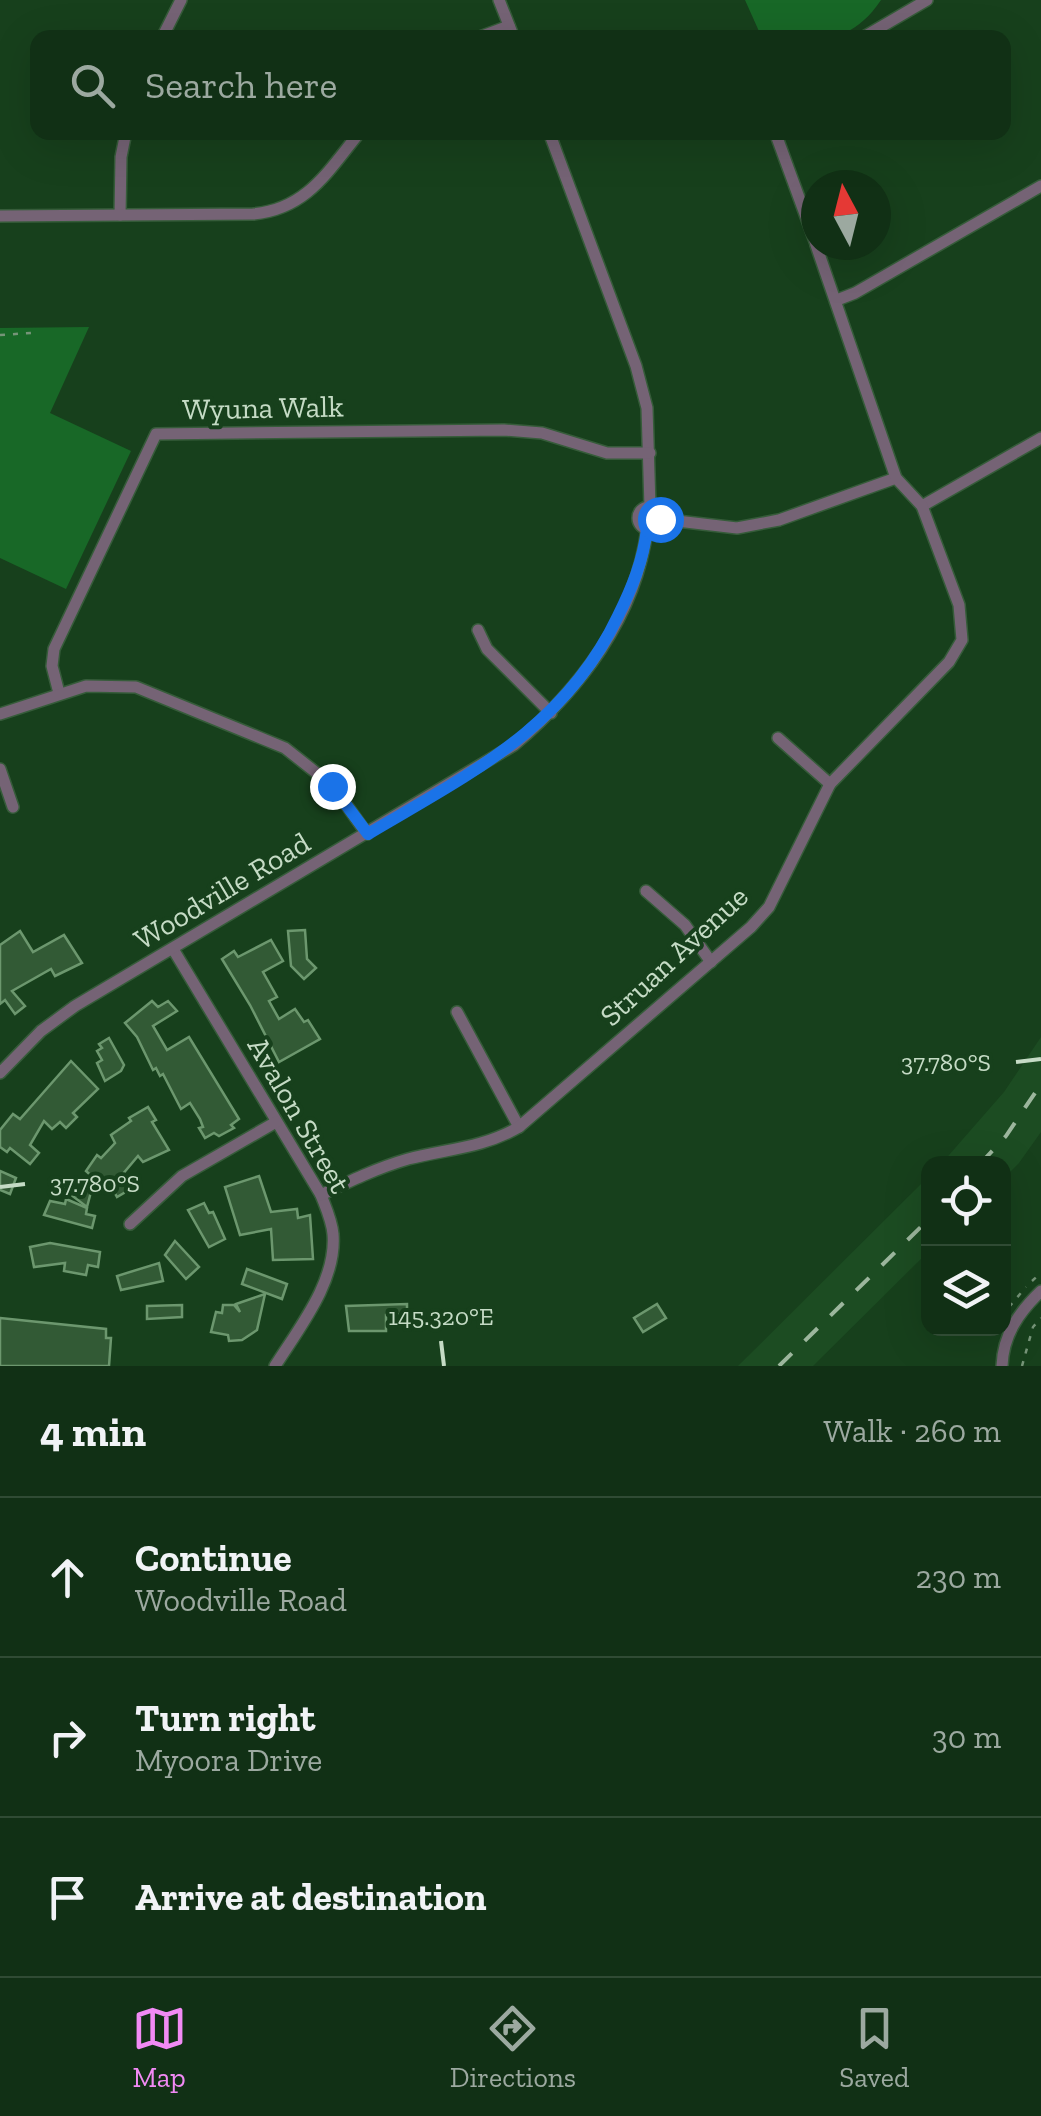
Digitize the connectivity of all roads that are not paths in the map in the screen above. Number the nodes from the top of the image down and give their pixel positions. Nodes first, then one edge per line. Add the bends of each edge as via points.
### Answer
1 (181, 0) edge
2 (500, 0) edge
3 (927, 0) edge
4 (904, 6) edge
5 (166, 30) edge
6 (510, 30) edge
7 (872, 30) edge
8 (124, 140) edge
9 (353, 140) edge
10 (552, 140) edge
11 (777, 140) edge
12 (1041, 186) edge
13 (801, 205) edge
14 (120, 215) junction
15 (0, 216) edge
16 (822, 260) edge
17 (837, 300) junction
18 (1041, 438) edge
19 (650, 452) junction
20 (896, 478) junction
21 (922, 506) junction
22 (650, 507) junction
23 (660, 519) junction
24 (647, 529) junction
25 (478, 630) dead end
26 (58, 693) junction
27 (551, 712) junction
28 (0, 714) edge
29 (778, 738) dead end
30 (0, 769) edge
31 (830, 784) junction
32 (13, 807) dead end
33 (368, 834) junction
34 (646, 891) dead end
35 (173, 949) junction
36 (711, 962) junction
37 (456, 1012) dead end
38 (0, 1073) edge
39 (276, 1122) junction
40 (519, 1127) junction
41 (321, 1196) junction
42 (130, 1224) dead end
43 (1041, 1292) edge
44 (276, 1366) edge
45 (1002, 1366) edge

1 - 5 street
2 - 6 street
3 - 4 street
4 - 7 street
8 - 14 street
9 - 14 street via 307,194 279,211
10 - 19 street via 622,326 647,408
11 - 13 street, Struan Avenue
12 - 17 street
14 - 15 street
16 - 17 street, Struan Avenue
17 - 20 street, Struan Avenue
18 - 21 street
19 - 22 street
19 - 26 street, Wyuna Walk via 607,453 542,432 504,430 156,434 54,649
20 - 21 street, Struan Avenue
20 - 23 street via 737,528
21 - 31 street, Struan Avenue via 959,605 962,640 936,679
22 - 23 street
22 - 24 street via 638,514
23 - 24 street
24 - 27 street, Woodville Road via 637,577 614,627
25 - 27 street via 486,648
26 - 28 street
26 - 33 street via 136,687 285,748 332,786
27 - 33 street, Woodville Road via 496,758
29 - 31 street
30 - 32 street
31 - 36 street, Struan Avenue via 768,907
33 - 35 street, Woodville Road
34 - 36 street via 686,925
35 - 38 street, Woodville Road via 52,1023
35 - 39 street, Avalon Street
36 - 40 street, Struan Avenue
37 - 40 street
39 - 41 street, Avalon Street
39 - 42 street via 182,1176
40 - 41 street, Struan Avenue via 478,1146 366,1173
41 - 44 street, Avalon Street via 334,1232 332,1258
43 - 45 street via 1011,1329

